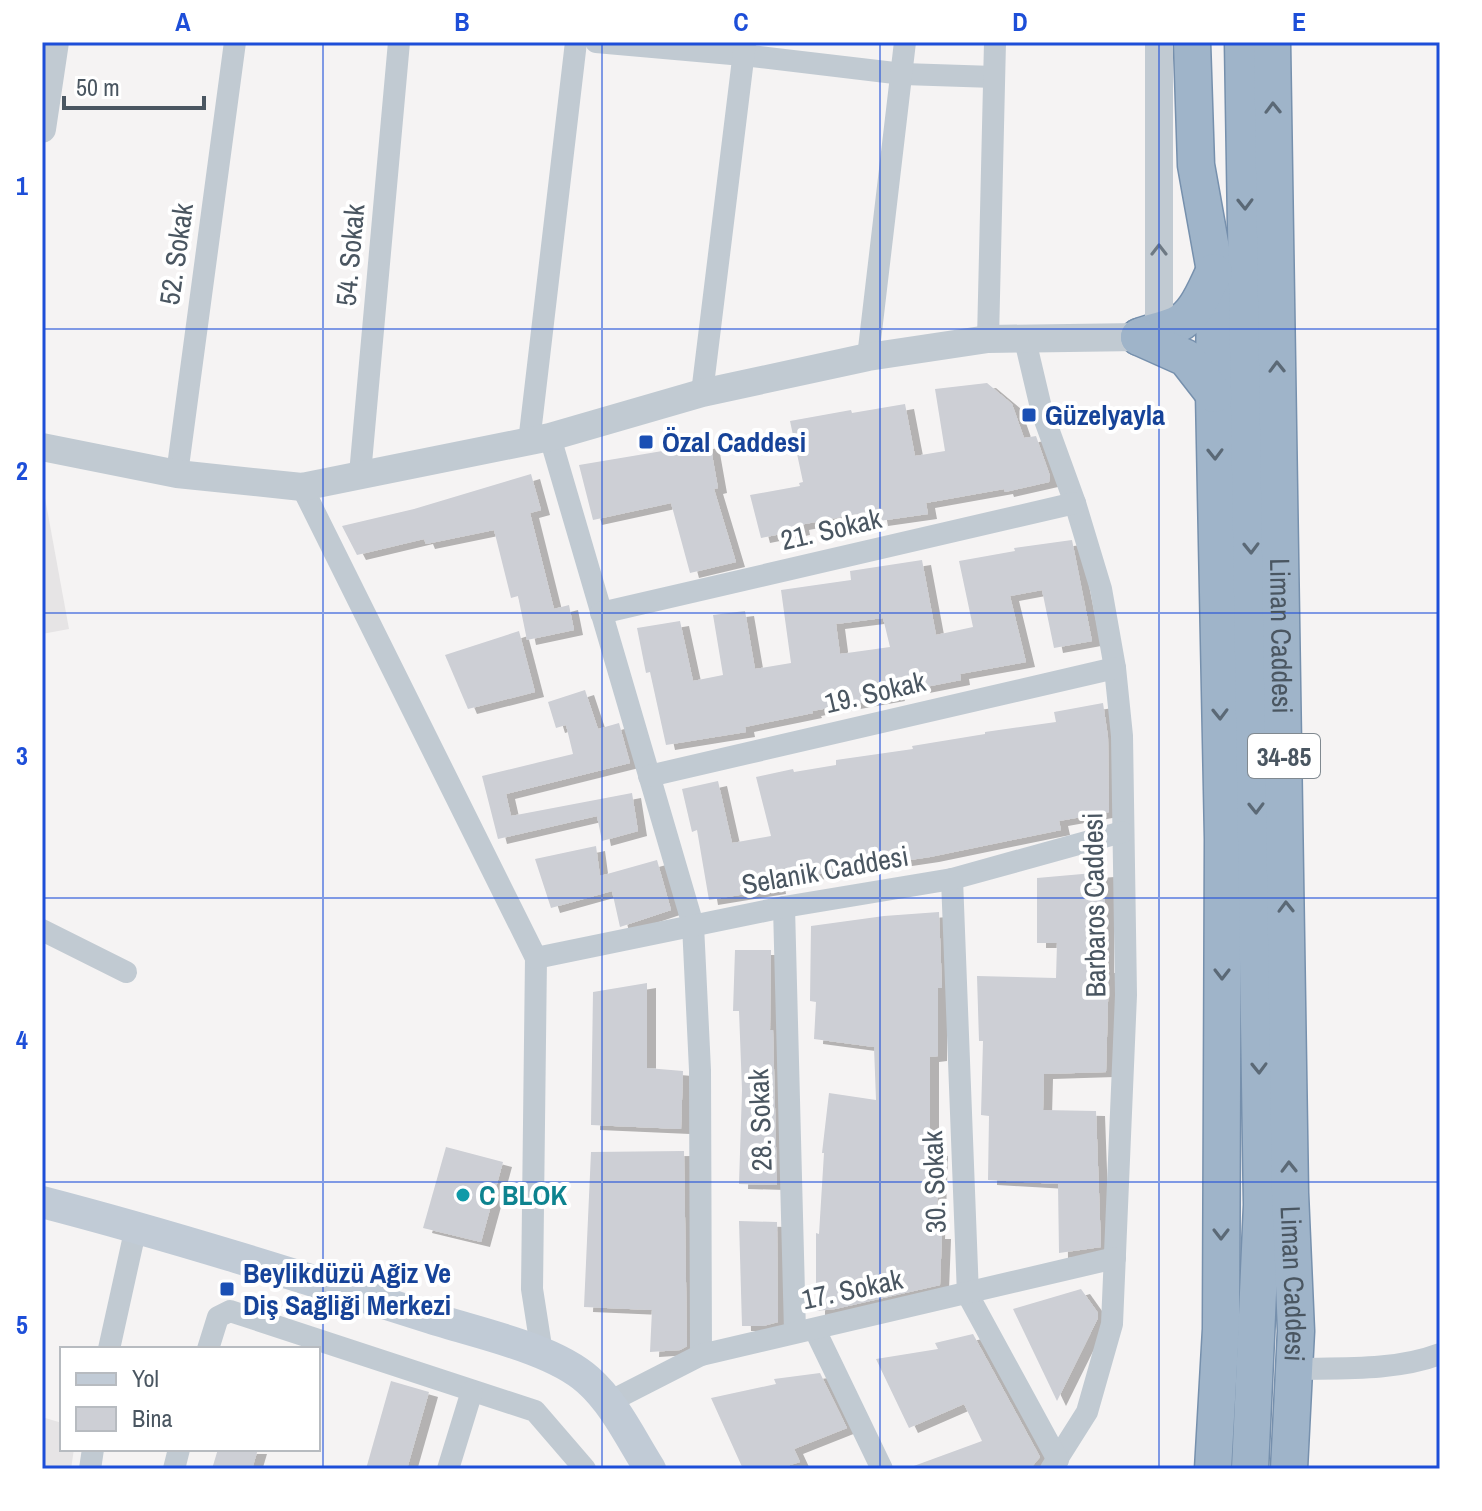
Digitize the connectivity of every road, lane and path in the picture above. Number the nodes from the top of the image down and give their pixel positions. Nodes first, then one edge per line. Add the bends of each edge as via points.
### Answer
1 (55, 42) edge
2 (235, 42) edge
3 (399, 42) edge
4 (576, 42) edge
5 (596, 42) edge
6 (905, 42) edge
7 (995, 42) edge
8 (1159, 42) edge
9 (1192, 42) edge
10 (1212, 42) edge
11 (1243, 42) edge
12 (1272, 42) edge
13 (744, 49) edge
14 (903, 74) junction
15 (994, 77) junction
16 (42, 129) edge
17 (1215, 271) junction
18 (1149, 333) junction
19 (988, 339) junction
20 (1025, 340) junction
21 (868, 357) junction
22 (702, 393) junction
23 (1214, 394) junction
24 (539, 440) junction
25 (42, 447) edge
26 (177, 474) junction
27 (360, 474) junction
28 (302, 487) junction
29 (1075, 503) junction
30 (601, 613) junction
31 (1115, 668) junction
32 (649, 776) junction
33 (1122, 832) junction
34 (952, 879) junction
35 (784, 907) junction
36 (693, 925) junction
37 (42, 930) edge
38 (536, 958) junction
39 (126, 972) dead end
40 (42, 1202) edge
41 (136, 1227) junction
42 (1115, 1258) junction
43 (968, 1295) junction
44 (805, 1331) junction
45 (109, 1347) edge
46 (209, 1347) edge
47 (542, 1353) junction
48 (1440, 1354) edge
49 (701, 1355) junction
50 (1294, 1369) junction
51 (472, 1391) junction
52 (609, 1402) junction
53 (1290, 1463) edge
54 (1054, 1465) edge
55 (448, 1469) edge
56 (585, 1469) edge
57 (650, 1469) edge
58 (882, 1469) edge
59 (1213, 1469) edge
60 (1250, 1469) edge

1 - 16 street
2 - 26 street, 52. Sokak
3 - 27 street, 54. Sokak
4 - 24 street
5 - 13 street
6 - 14 street
7 - 15 street
18 -> 8 street
9 - 17 highway via 1196,165
10 - 17 highway
11 -> 60 highway, Liman Caddesi / 34-85 via 1262,1205
50 -> 12 highway, Liman Caddesi / 34-85
13 - 14 street
13 - 22 street
14 - 15 street
14 - 21 street
15 - 19 street
17 - 18 highway via 1191,315
17 - 23 highway
18 - 20 street
18 - 23 highway via 1186,358
19 - 20 street
19 - 21 street
20 - 29 street, Barbaros Caddesi via 1042,412
21 - 22 street
22 - 24 street
23 -> 59 highway via 1223,855 1221,1329
24 - 27 street
24 - 30 street
25 - 26 street
26 - 28 street
27 - 28 street
28 - 38 street
29 - 30 street, 21. Sokak
29 - 31 street, Barbaros Caddesi via 1101,589
30 - 32 street
31 - 32 street, 19. Sokak
31 - 33 street, Barbaros Caddesi via 1122,736
32 - 36 street
33 - 34 street, Selanik Caddesi
33 - 42 street, Barbaros Caddesi via 1126,995
34 - 35 street, Selanik Caddesi
34 - 43 street, 30. Sokak
35 - 36 street, Selanik Caddesi
35 - 44 street, 28. Sokak
36 - 38 street, Selanik Caddesi
36 - 49 street via 700,1070
37 - 39 street
38 - 47 street via 532,1289
40 - 41 main road
41 - 45 street
41 - 47 main road
42 - 43 street, 17. Sokak
42 - 54 street, Barbaros Caddesi via 1112,1324 1087,1412
43 - 44 street, 17. Sokak
43 - 54 street, 30. Sokak
44 - 49 street, 17. Sokak
44 - 58 street, 28. Sokak
46 - 51 street via 218,1317 230,1311
47 - 52 main road via 586,1378
48 - 50 street via 1407,1363
49 - 52 street, 17. Sokak
50 - 53 highway, Liman Caddesi / 34-85
51 - 55 street
51 - 56 street via 535,1411
52 - 57 main road

